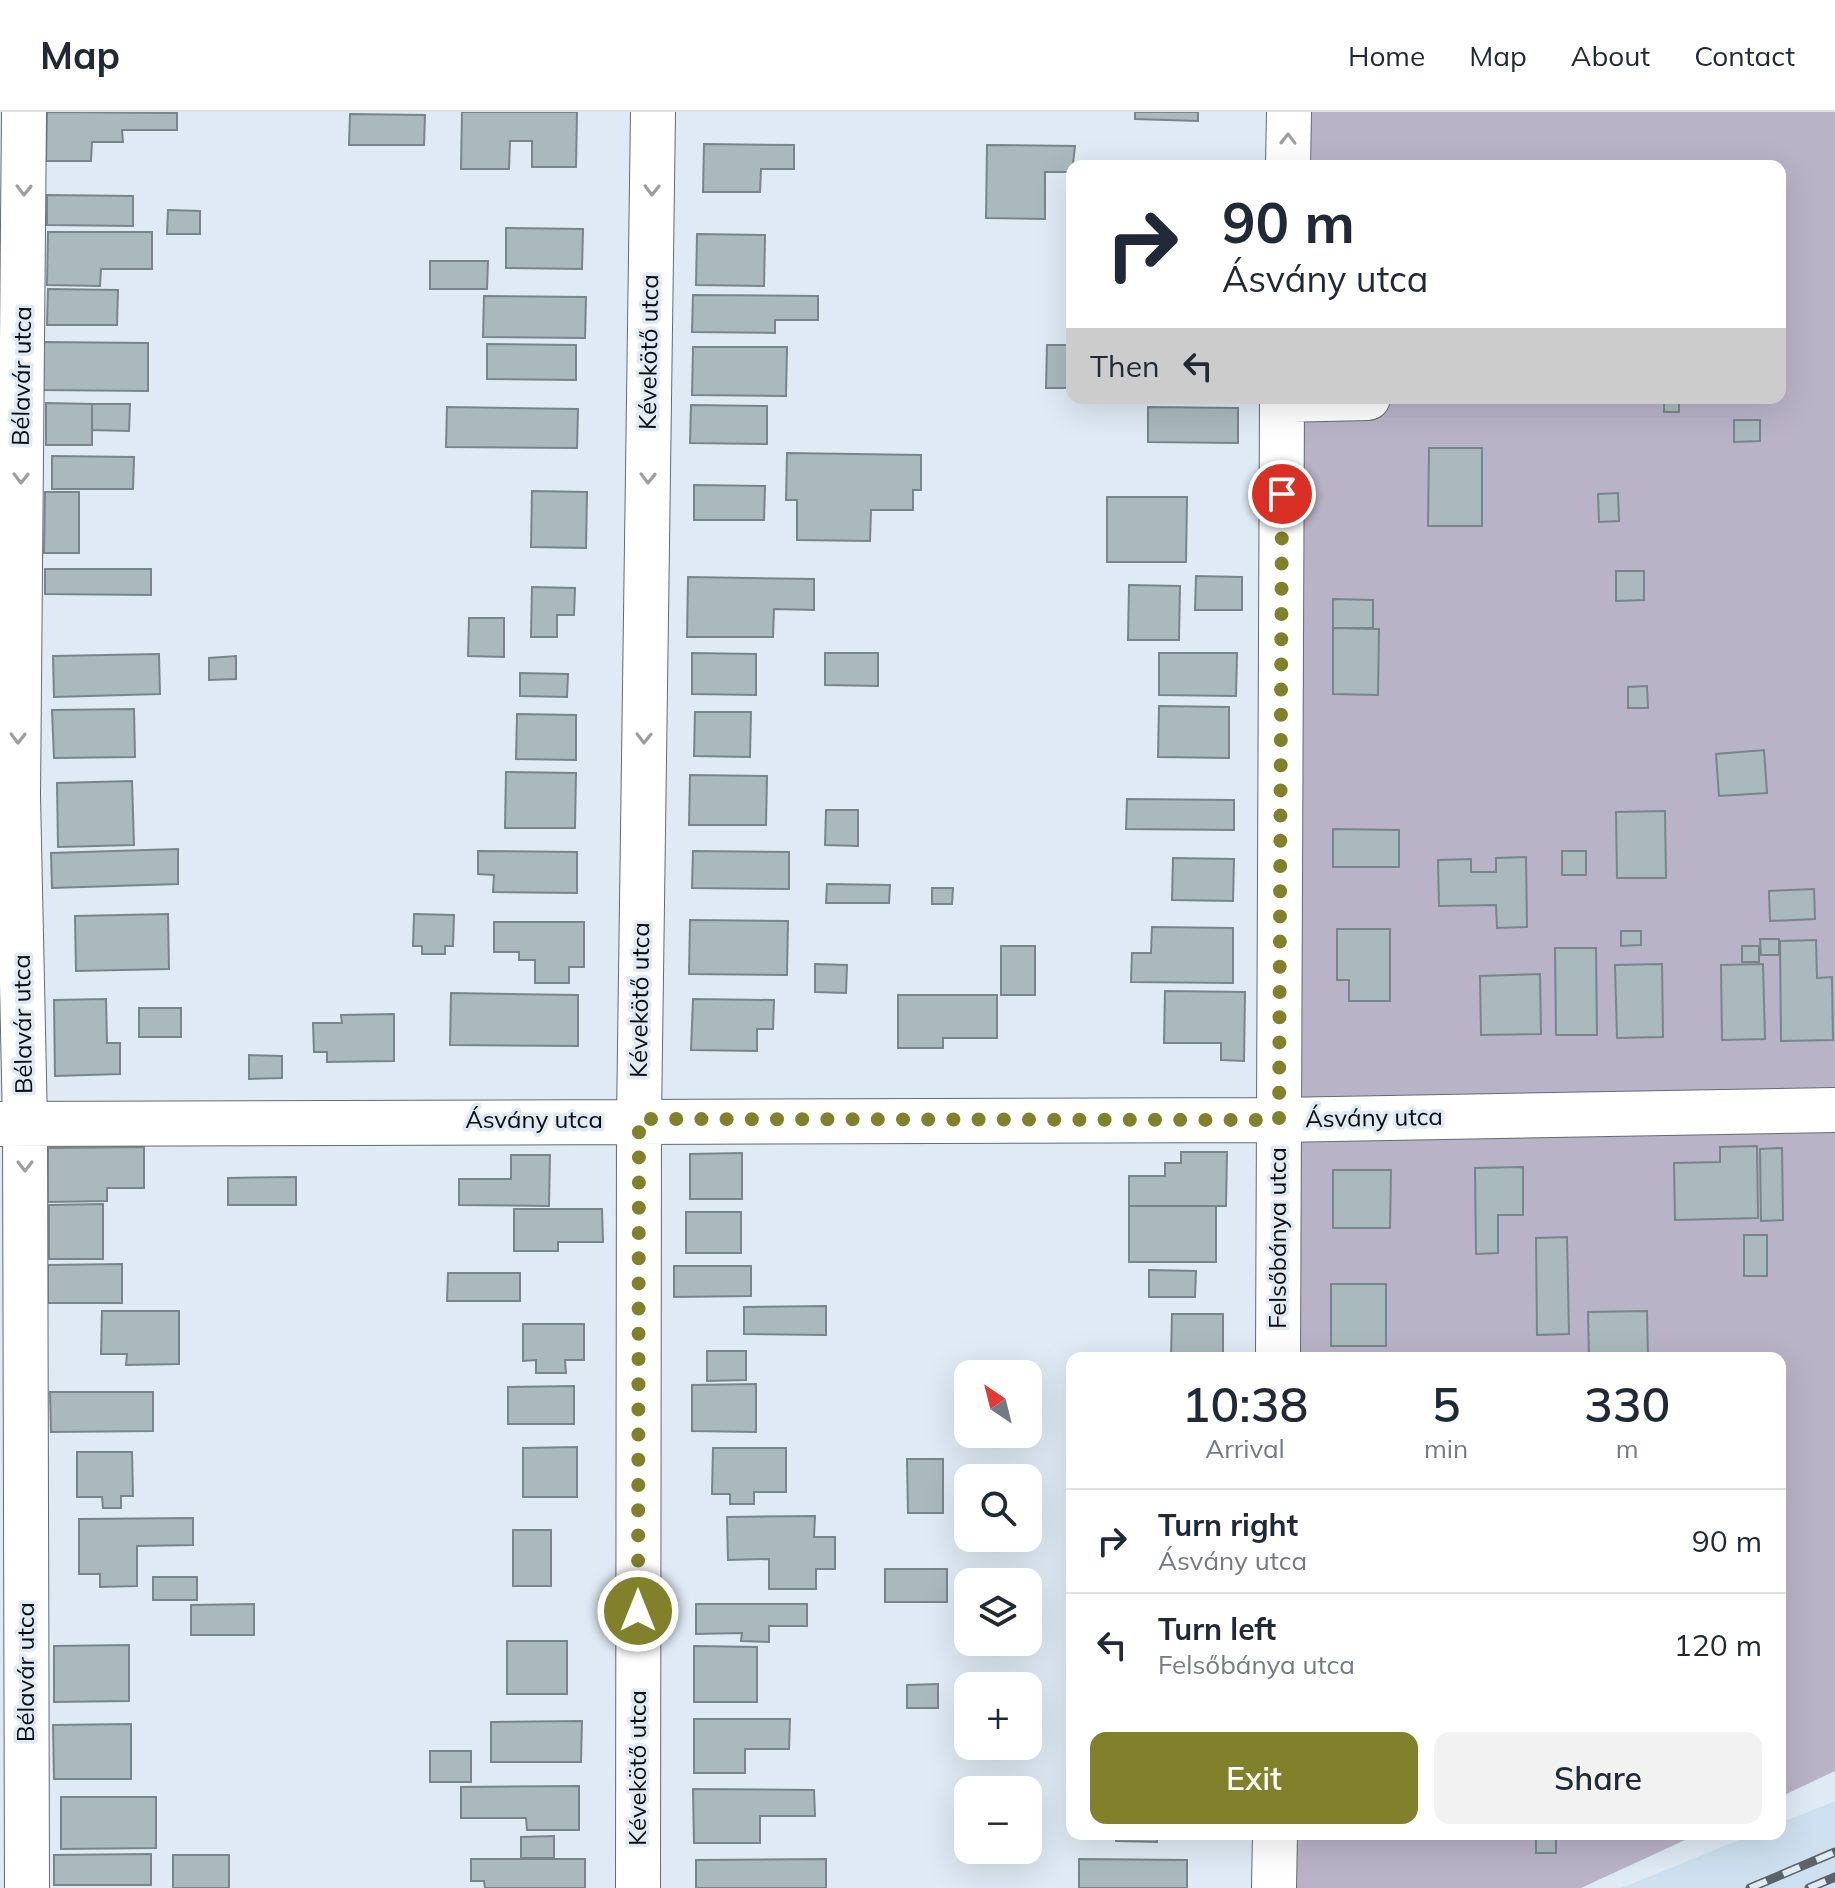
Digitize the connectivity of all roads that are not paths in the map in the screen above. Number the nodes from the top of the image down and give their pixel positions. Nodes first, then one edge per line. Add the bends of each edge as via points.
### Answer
1 (24, 112) edge
2 (653, 112) edge
3 (1289, 112) edge
4 (1288, 160) edge
5 (1282, 404) edge
6 (9, 796) edge
7 (1835, 1110) edge
8 (639, 1119) junction
9 (1279, 1120) junction
10 (12, 1124) edge
11 (1278, 1352) edge
12 (1275, 1840) edge
13 (27, 1888) edge
14 (638, 1888) edge
15 (1274, 1888) edge

1 -> 6 street, Bélavár utca
2 -> 8 street, Kévekötő utca
4 -> 3 street
5 - 9 street, Felsőbánya utca
6 - 10 street, Bélavár utca
7 - 9 street, Ásvány utca
8 - 9 street, Ásvány utca
8 - 10 street, Ásvány utca
8 - 14 street, Kévekötő utca
9 - 11 street, Felsőbánya utca
10 -> 13 street, Bélavár utca
12 - 15 street

